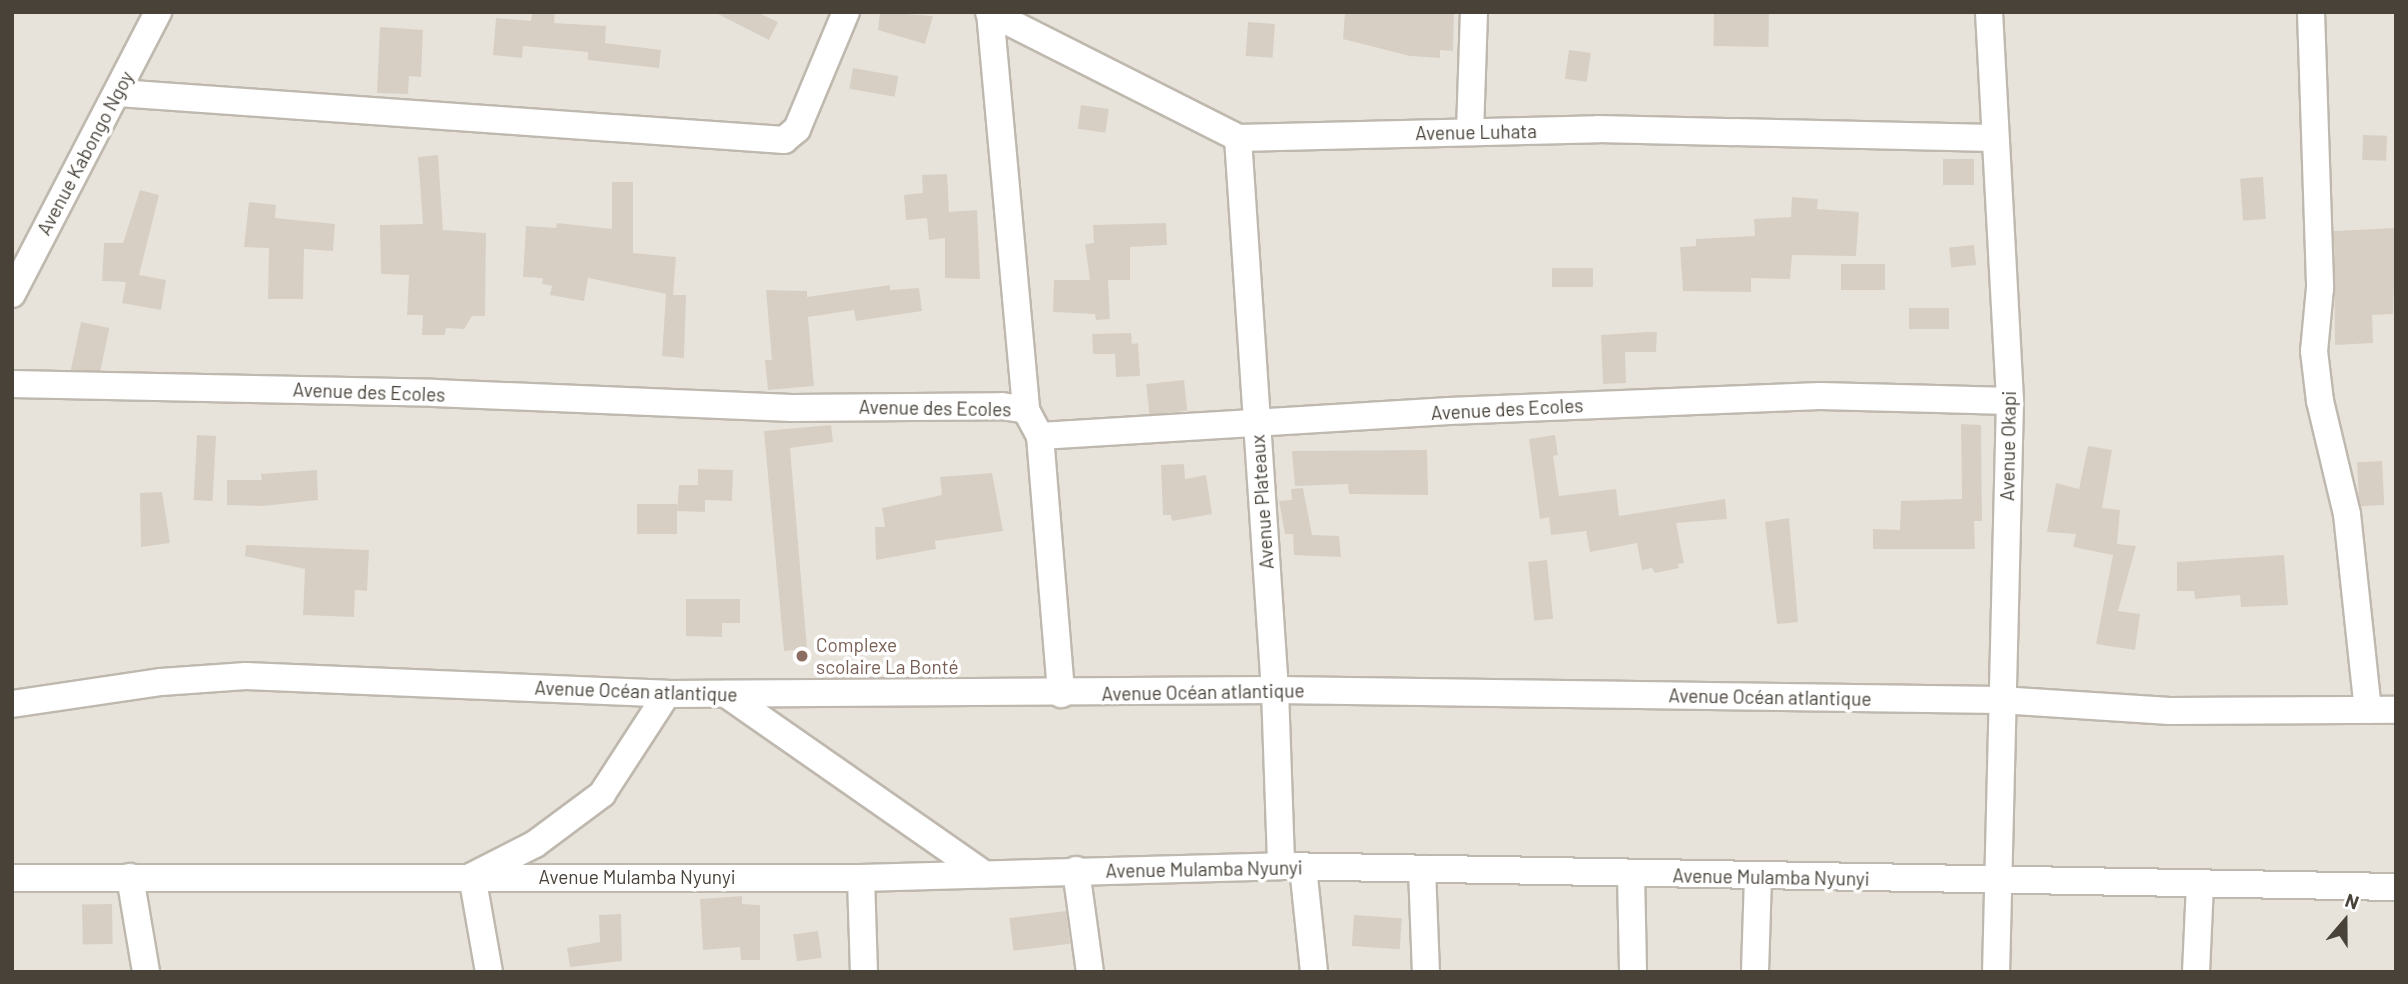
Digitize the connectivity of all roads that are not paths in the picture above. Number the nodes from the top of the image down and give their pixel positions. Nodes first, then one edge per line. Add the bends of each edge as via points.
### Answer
1 (158, 12) edge
2 (846, 12) edge
3 (990, 12) edge
4 (1474, 12) edge
5 (1989, 12) edge
6 (2311, 12) edge
7 (117, 93) junction
8 (1470, 132) junction
9 (1237, 138) junction
10 (1993, 138) junction
11 (12, 294) edge
12 (12, 384) edge
13 (2010, 401) junction
14 (1026, 410) junction
15 (1256, 425) junction
16 (1040, 436) junction
17 (1275, 690) junction
18 (667, 694) junction
19 (726, 694) junction
20 (1061, 694) junction
21 (2000, 700) junction
22 (12, 704) edge
23 (2368, 710) junction
24 (2396, 710) edge
25 (1292, 867) junction
26 (1422, 869) junction
27 (1076, 870) junction
28 (984, 874) junction
29 (1632, 874) junction
30 (471, 876) junction
31 (130, 877) junction
32 (1758, 877) junction
33 (12, 878) edge
34 (861, 878) junction
35 (2001, 880) junction
36 (2200, 884) junction
37 (2396, 887) edge
38 (146, 972) edge
39 (489, 972) edge
40 (864, 972) edge
41 (1090, 972) edge
42 (1314, 972) edge
43 (1426, 972) edge
44 (1633, 972) edge
45 (1755, 972) edge
46 (1996, 972) edge
47 (2196, 972) edge

1 - 7 street, Avenue Kabongo Ngoy
2 - 7 street via 797,130 787,140
3 - 9 street, Avenue Luhata
3 - 14 street
4 - 8 street
5 - 10 street, Avenue Okapi
6 - 23 street via 2320,288 2314,351 2320,401 2347,514
7 - 11 street, Avenue Kabongo Ngoy
8 - 9 street, Avenue Luhata
8 - 10 street, Avenue Luhata via 1598,129
9 - 15 street, Avenue Plateaux
10 - 13 street, Avenue Okapi
12 - 14 street, Avenue des Ecoles via 406,392 792,408 978,405
13 - 15 street, Avenue des Ecoles via 1820,396 1449,411
13 - 21 street, Avenue Okapi
14 - 16 street, Avenue des Ecoles
15 - 16 street, Avenue des Ecoles
15 - 17 street, Avenue Plateaux
16 - 20 street
17 - 20 street, Avenue Océan atlantique
17 - 21 street, Avenue Océan atlantique
17 - 25 street, Avenue Plateaux
18 - 19 street, Avenue Océan atlantique
18 - 22 street, Avenue Océan atlantique via 246,676 161,682
18 - 30 street via 602,794 552,833
19 - 20 street, Avenue Océan atlantique
19 - 28 street
21 - 23 street, Avenue Océan atlantique via 2169,711
21 - 35 street, Avenue Okapi
23 - 24 street, Avenue Océan atlantique
25 - 26 street, Avenue Mulamba Nyunyi
25 - 27 street, Avenue Mulamba Nyunyi
25 - 42 street, Avenue Plateaux
26 - 29 street, Avenue Mulamba Nyunyi
26 - 43 street
27 - 28 street, Avenue Mulamba Nyunyi
27 - 41 street
28 - 34 street, Avenue Mulamba Nyunyi
29 - 32 street, Avenue Mulamba Nyunyi
29 - 44 street
30 - 31 street, Avenue Mulamba Nyunyi
30 - 34 street, Avenue Mulamba Nyunyi
30 - 39 street
31 - 33 street, Avenue Mulamba Nyunyi
31 - 38 street
32 - 35 street, Avenue Mulamba Nyunyi
32 - 45 street
34 - 40 street
35 - 36 street, Avenue Mulamba Nyunyi
35 - 46 street, Avenue Okapi
36 - 37 street, Avenue Mulamba Nyunyi
36 - 47 street

